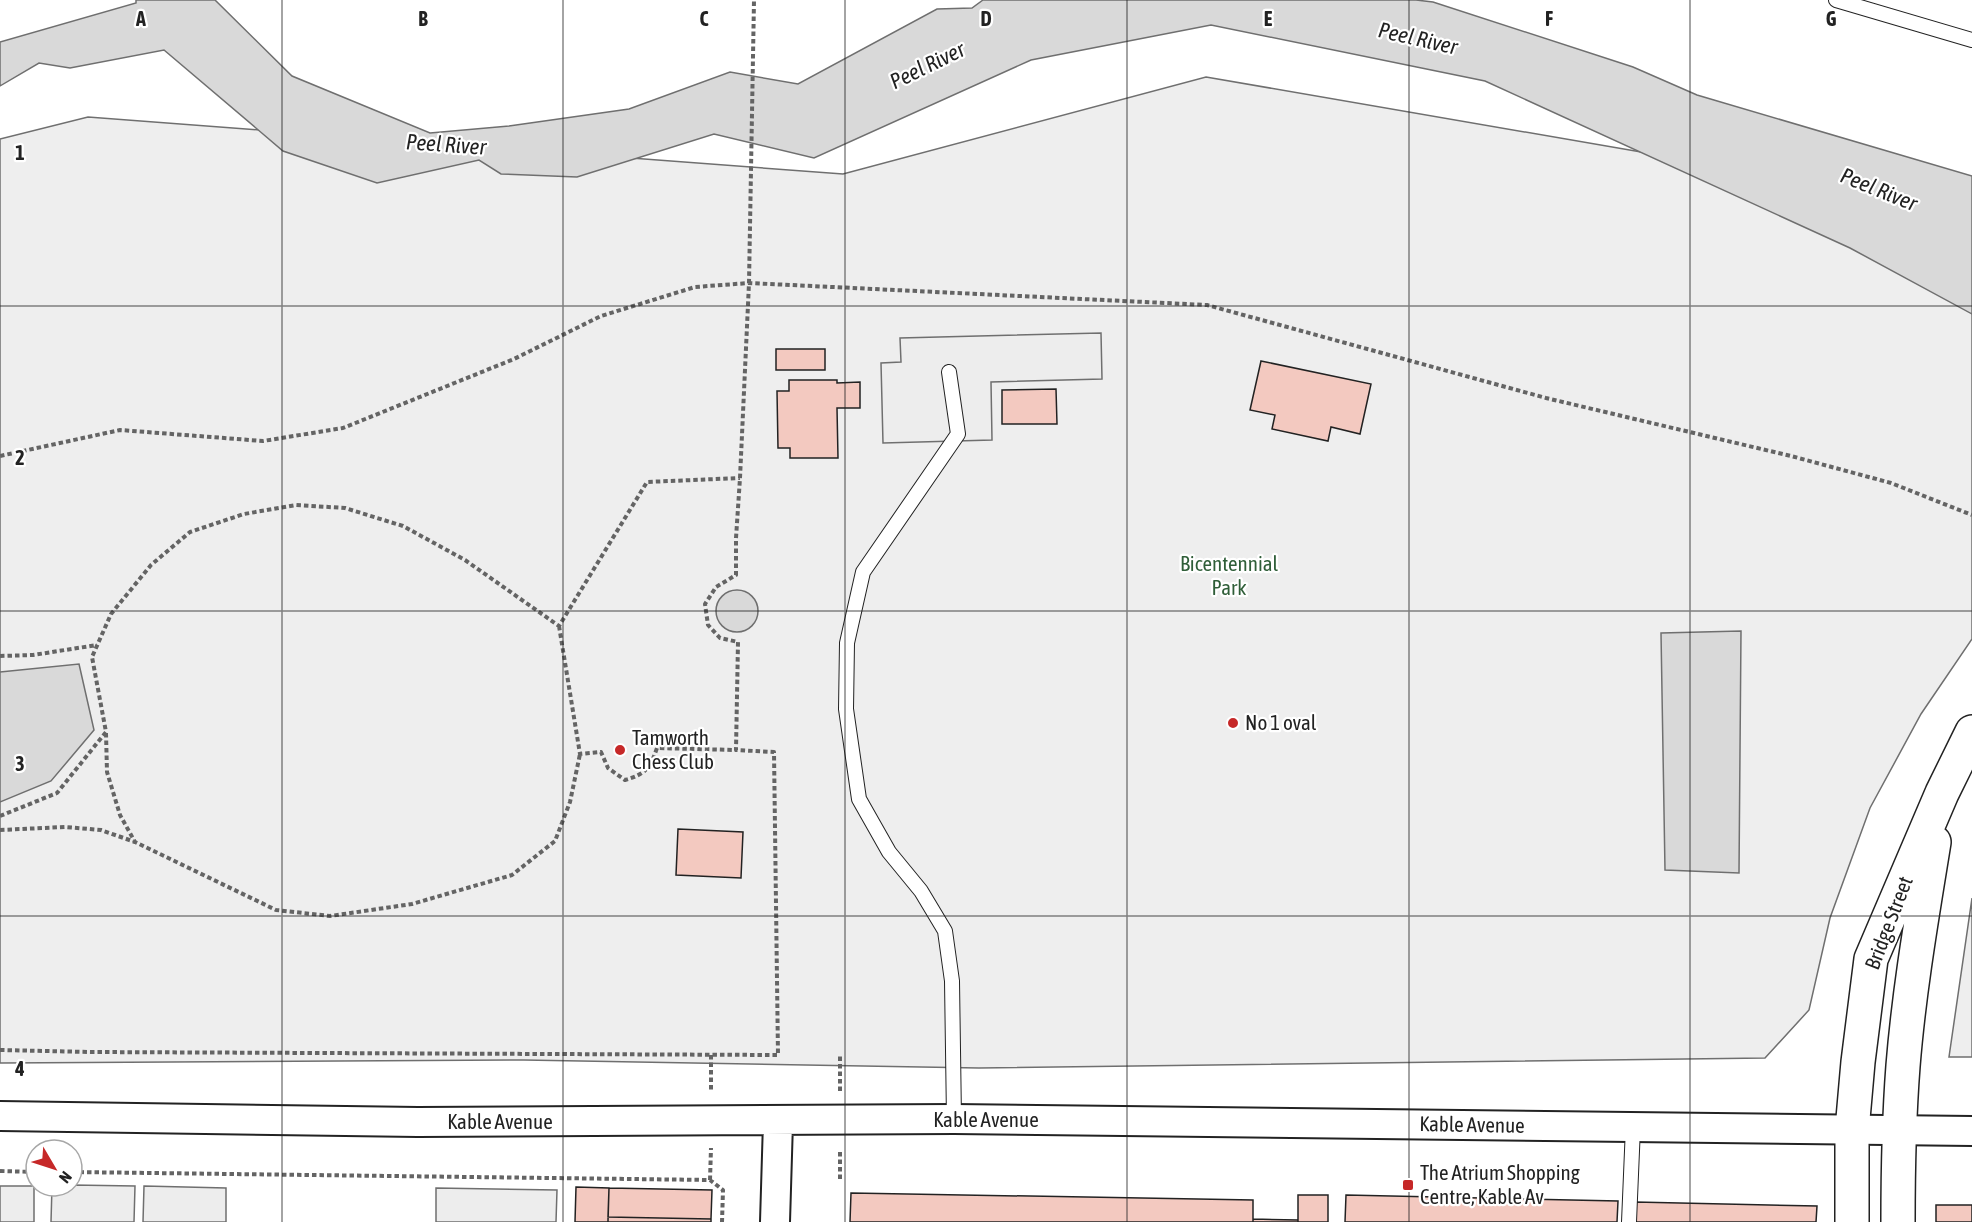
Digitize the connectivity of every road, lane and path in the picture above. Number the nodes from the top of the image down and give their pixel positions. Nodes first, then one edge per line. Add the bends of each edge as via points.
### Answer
1 (754, 0) edge
2 (1836, 0) edge
3 (1972, 40) edge
4 (749, 283) junction
5 (949, 372) dead end
6 (0, 456) edge
7 (740, 478) junction
8 (1972, 515) edge
9 (559, 626) junction
10 (97, 645) junction
11 (0, 656) edge
12 (106, 732) junction
13 (1972, 732) edge
14 (736, 750) junction
15 (580, 754) junction
16 (1942, 793) junction
17 (0, 816) edge
18 (0, 830) edge
19 (135, 842) junction
20 (0, 1050) edge
21 (711, 1055) junction
22 (840, 1056) dead end
23 (840, 1066) dead end
24 (711, 1094) dead end
25 (0, 1116) edge
26 (954, 1119) junction
27 (778, 1122) junction
28 (1633, 1127) junction
29 (1852, 1130) junction
30 (1899, 1130) junction
31 (1972, 1131) edge
32 (711, 1148) dead end
33 (0, 1171) edge
34 (24, 1172) edge
35 (84, 1172) edge
36 (840, 1173) dead end
37 (840, 1179) dead end
38 (710, 1180) junction
39 (722, 1222) edge
40 (775, 1222) edge
41 (1629, 1222) edge
42 (1852, 1222) edge
43 (1898, 1222) edge

1 - 4 path
2 - 3 lane
4 - 6 path via 695,287 601,316 514,359 343,428 262,441 120,430
4 - 7 path
4 - 8 path via 1207,305 1546,398 1891,483
5 - 26 lane via 958,434 863,572 847,643 846,710 859,799 889,852 921,891 945,931 952,981
7 - 9 path via 646,482
7 - 14 path via 736,575 716,587 705,604 708,625 720,638 738,642
9 - 10 path via 465,560 403,526 345,508 296,505 244,514 190,532 151,565 111,614
9 - 15 path
10 - 11 path
10 - 12 path via 92,657
12 - 17 path via 57,793
12 - 19 path via 107,772 120,815
13 - 16 main road, Bridge Street
14 - 15 path via 657,748 651,766 625,780 608,768 601,752
14 - 21 path via 774,752 778,1055
15 - 19 path via 570,802 555,842 512,875 412,904 330,916 276,910
16 - 29 main road, Bridge Street via 1871,959
16 - 30 main road, Bridge Street via 1914,971
18 - 19 path via 101,830
20 - 21 path
21 - 24 path
22 - 23 path
25 - 27 street, Kable Avenue
26 - 27 street, Kable Avenue
26 - 28 street, Kable Avenue
27 - 40 street
28 - 29 street, Kable Avenue
28 - 41 lane
29 - 30 street, Kable Avenue
29 - 42 main road, Bridge Street
30 - 31 street, Kable Avenue
30 - 43 main road, Bridge Street
32 - 38 path
33 - 34 path
35 - 38 path
36 - 37 path
38 - 39 path via 723,1190

